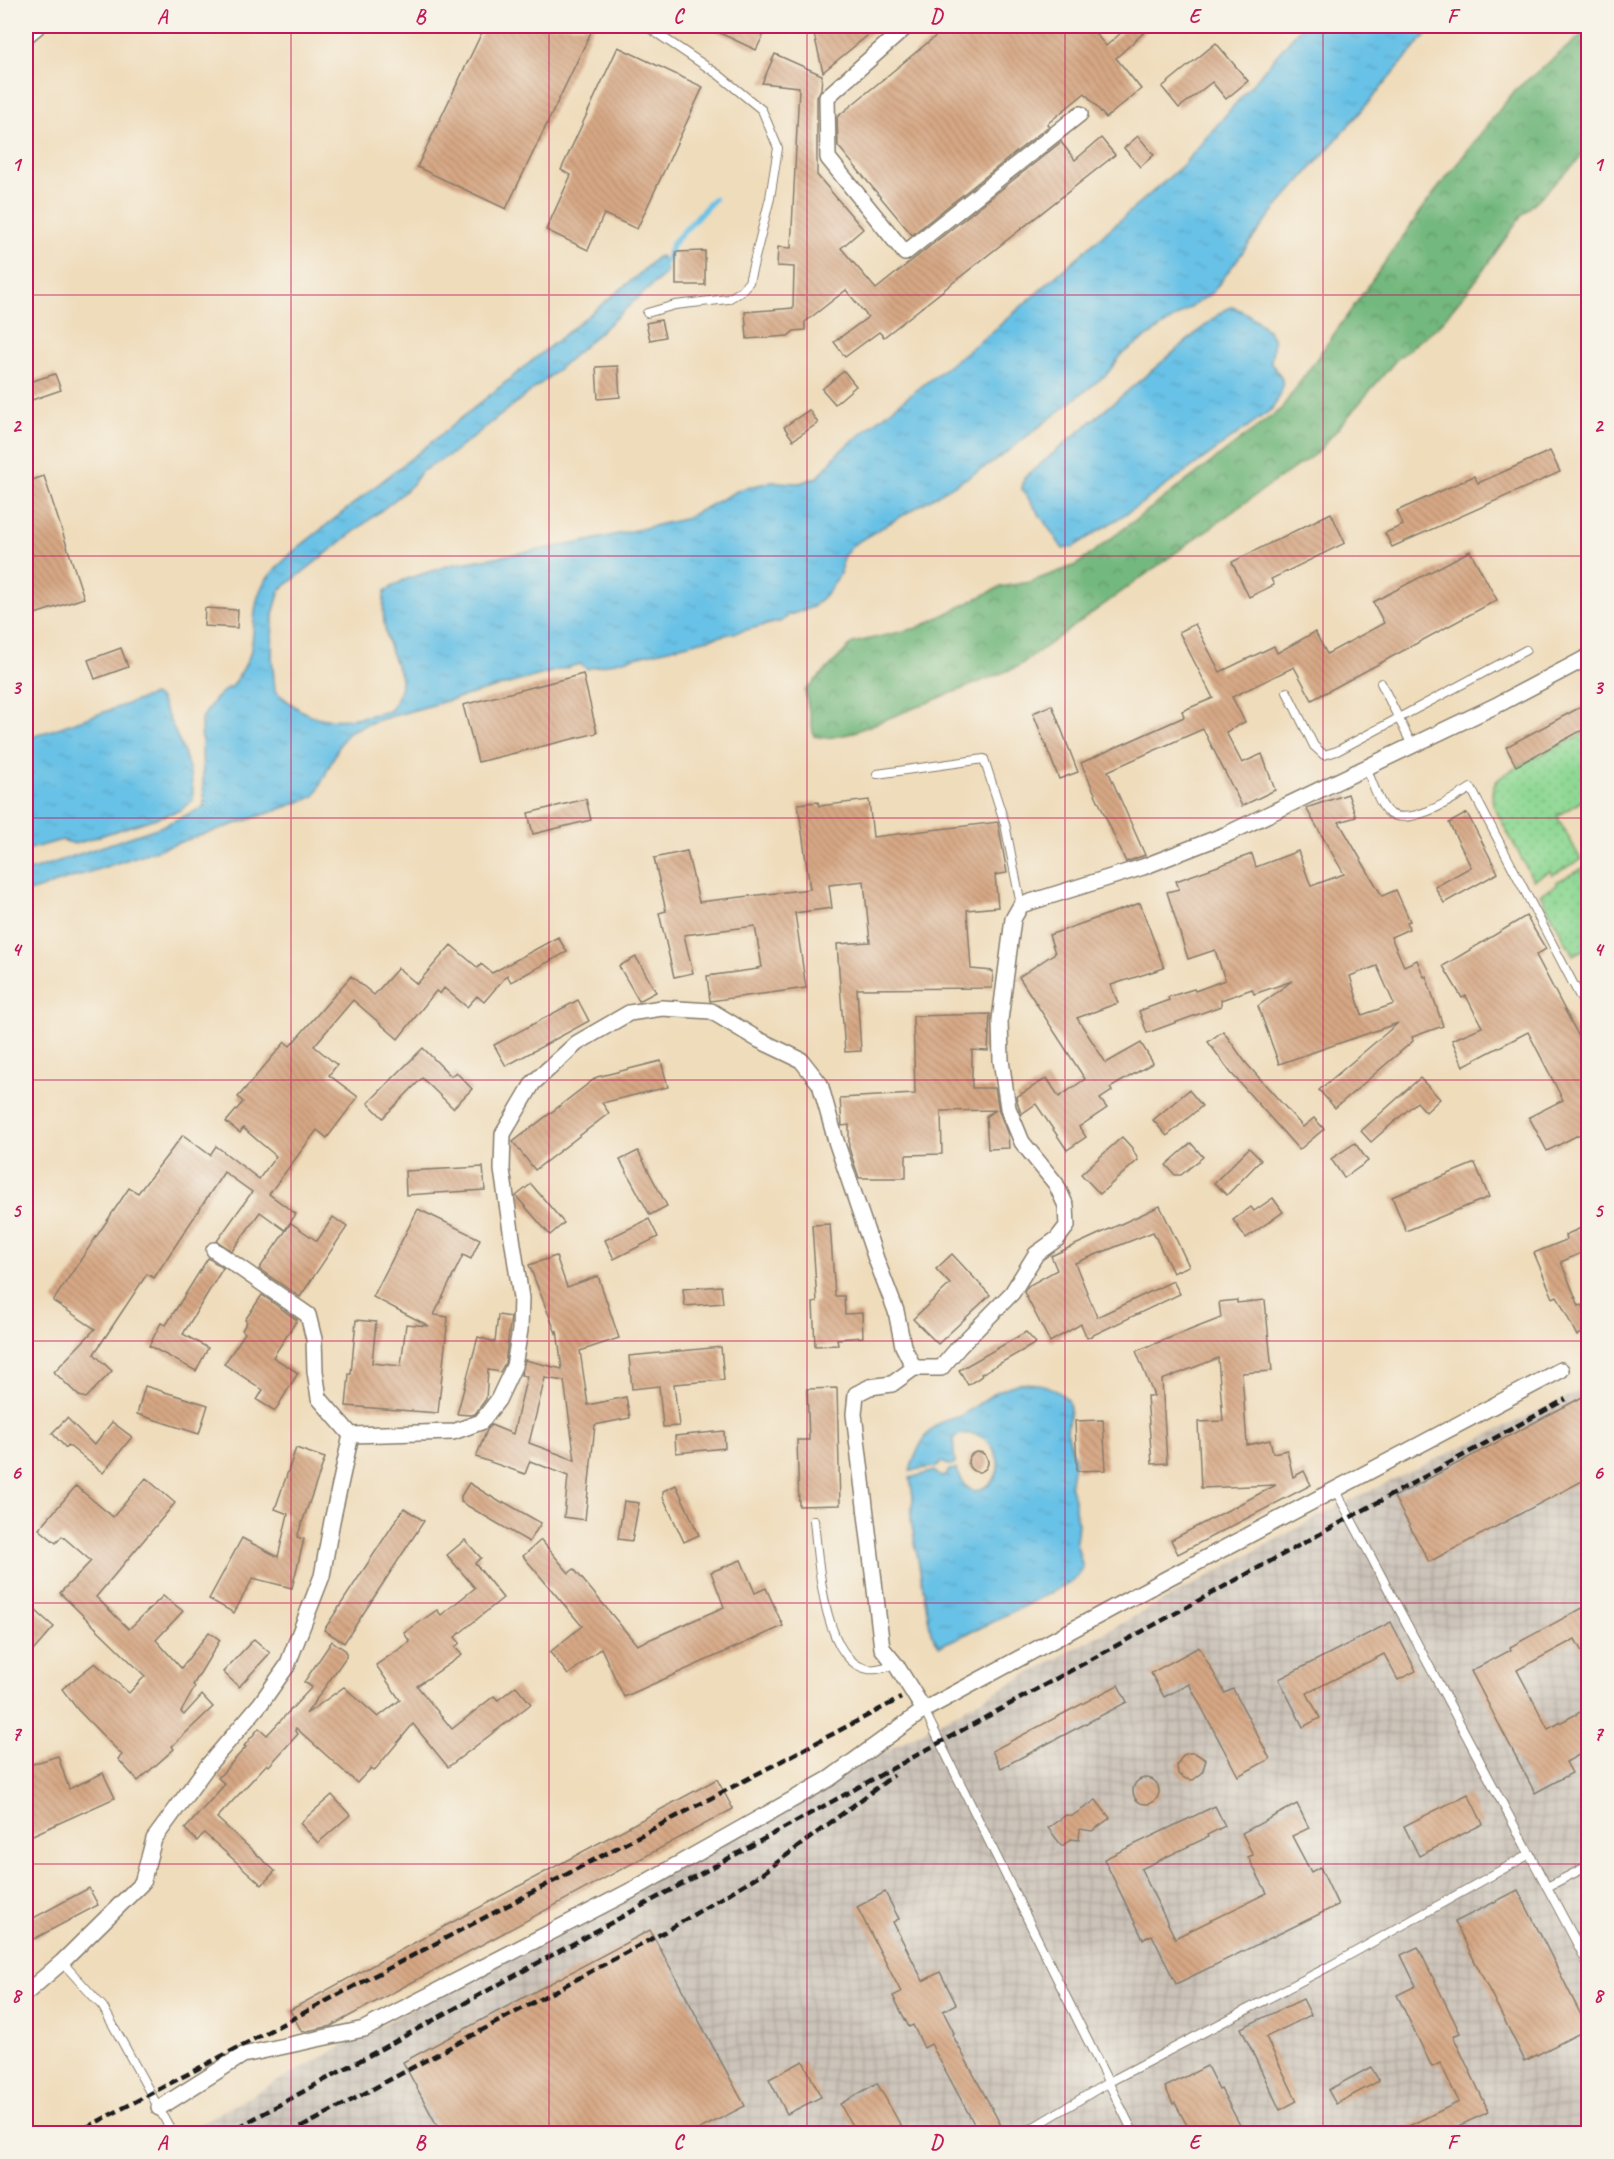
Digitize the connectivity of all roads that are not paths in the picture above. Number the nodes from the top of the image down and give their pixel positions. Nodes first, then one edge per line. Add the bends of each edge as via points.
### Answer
1 (38, 26) edge
2 (646, 26) edge
3 (907, 26) edge
4 (26, 36) edge
5 (1080, 114) dead end
6 (646, 313) dead end
7 (1526, 650) dead end
8 (1588, 657) edge
9 (1381, 683) dead end
10 (1287, 692) dead end
11 (1399, 718) junction
12 (1412, 745) junction
13 (1366, 767) junction
14 (877, 774) dead end
15 (1021, 905) junction
16 (1588, 1012) edge
17 (214, 1250) dead end
18 (914, 1368) junction
19 (1561, 1370) dead end
20 (351, 1436) junction
21 (1336, 1491) junction
22 (814, 1520) dead end
23 (896, 1665) junction
24 (924, 1710) junction
25 (1530, 1854) junction
26 (1588, 1866) edge
27 (1547, 1887) junction
28 (62, 1962) junction
29 (1588, 1964) edge
30 (26, 1993) edge
31 (1109, 2082) junction
32 (159, 2108) junction
33 (174, 2133) edge
34 (1022, 2133) edge
35 (1134, 2133) edge

1 - 4 street
2 - 6 lane via 719,75 762,110 778,148 749,282 741,292 728,299 675,305
3 - 5 street via 827,97 828,158 905,253
7 - 11 lane
8 - 12 street
9 - 11 lane
10 - 11 lane via 1314,746 1324,755 1338,752
11 - 12 lane
12 - 13 street
13 - 15 street via 1225,835 1143,867
13 - 16 lane via 1381,802 1389,813 1402,817 1430,811 1471,788
14 - 15 lane via 984,759 1005,824
15 - 18 street via 1013,919 1000,1020 1001,1060 1008,1108 1022,1142 1056,1185 1066,1206 1067,1226 1036,1254 1012,1293 941,1368
17 - 20 street via 308,1314 319,1398
18 - 20 street via 903,1346 896,1311 820,1084 801,1060 711,1011 662,1008 629,1013 577,1043 533,1083 503,1134 502,1170 521,1298 514,1366 498,1400 481,1422 453,1432
18 - 23 street via 892,1384 856,1394 854,1414 882,1648
19 - 21 street
20 - 28 street via 322,1576 287,1666 154,1839 142,1883
21 - 24 street
21 - 25 lane
22 - 23 lane via 823,1591 842,1653 853,1664 869,1670
23 - 24 street
24 - 31 lane
24 - 32 street via 829,1779 603,1905 364,2029 243,2055
25 - 27 lane
25 - 31 lane via 1328,1967
26 - 27 lane
27 - 29 lane
28 - 30 street
28 - 32 lane via 103,2007
31 - 34 lane
31 - 35 lane
32 - 33 lane

